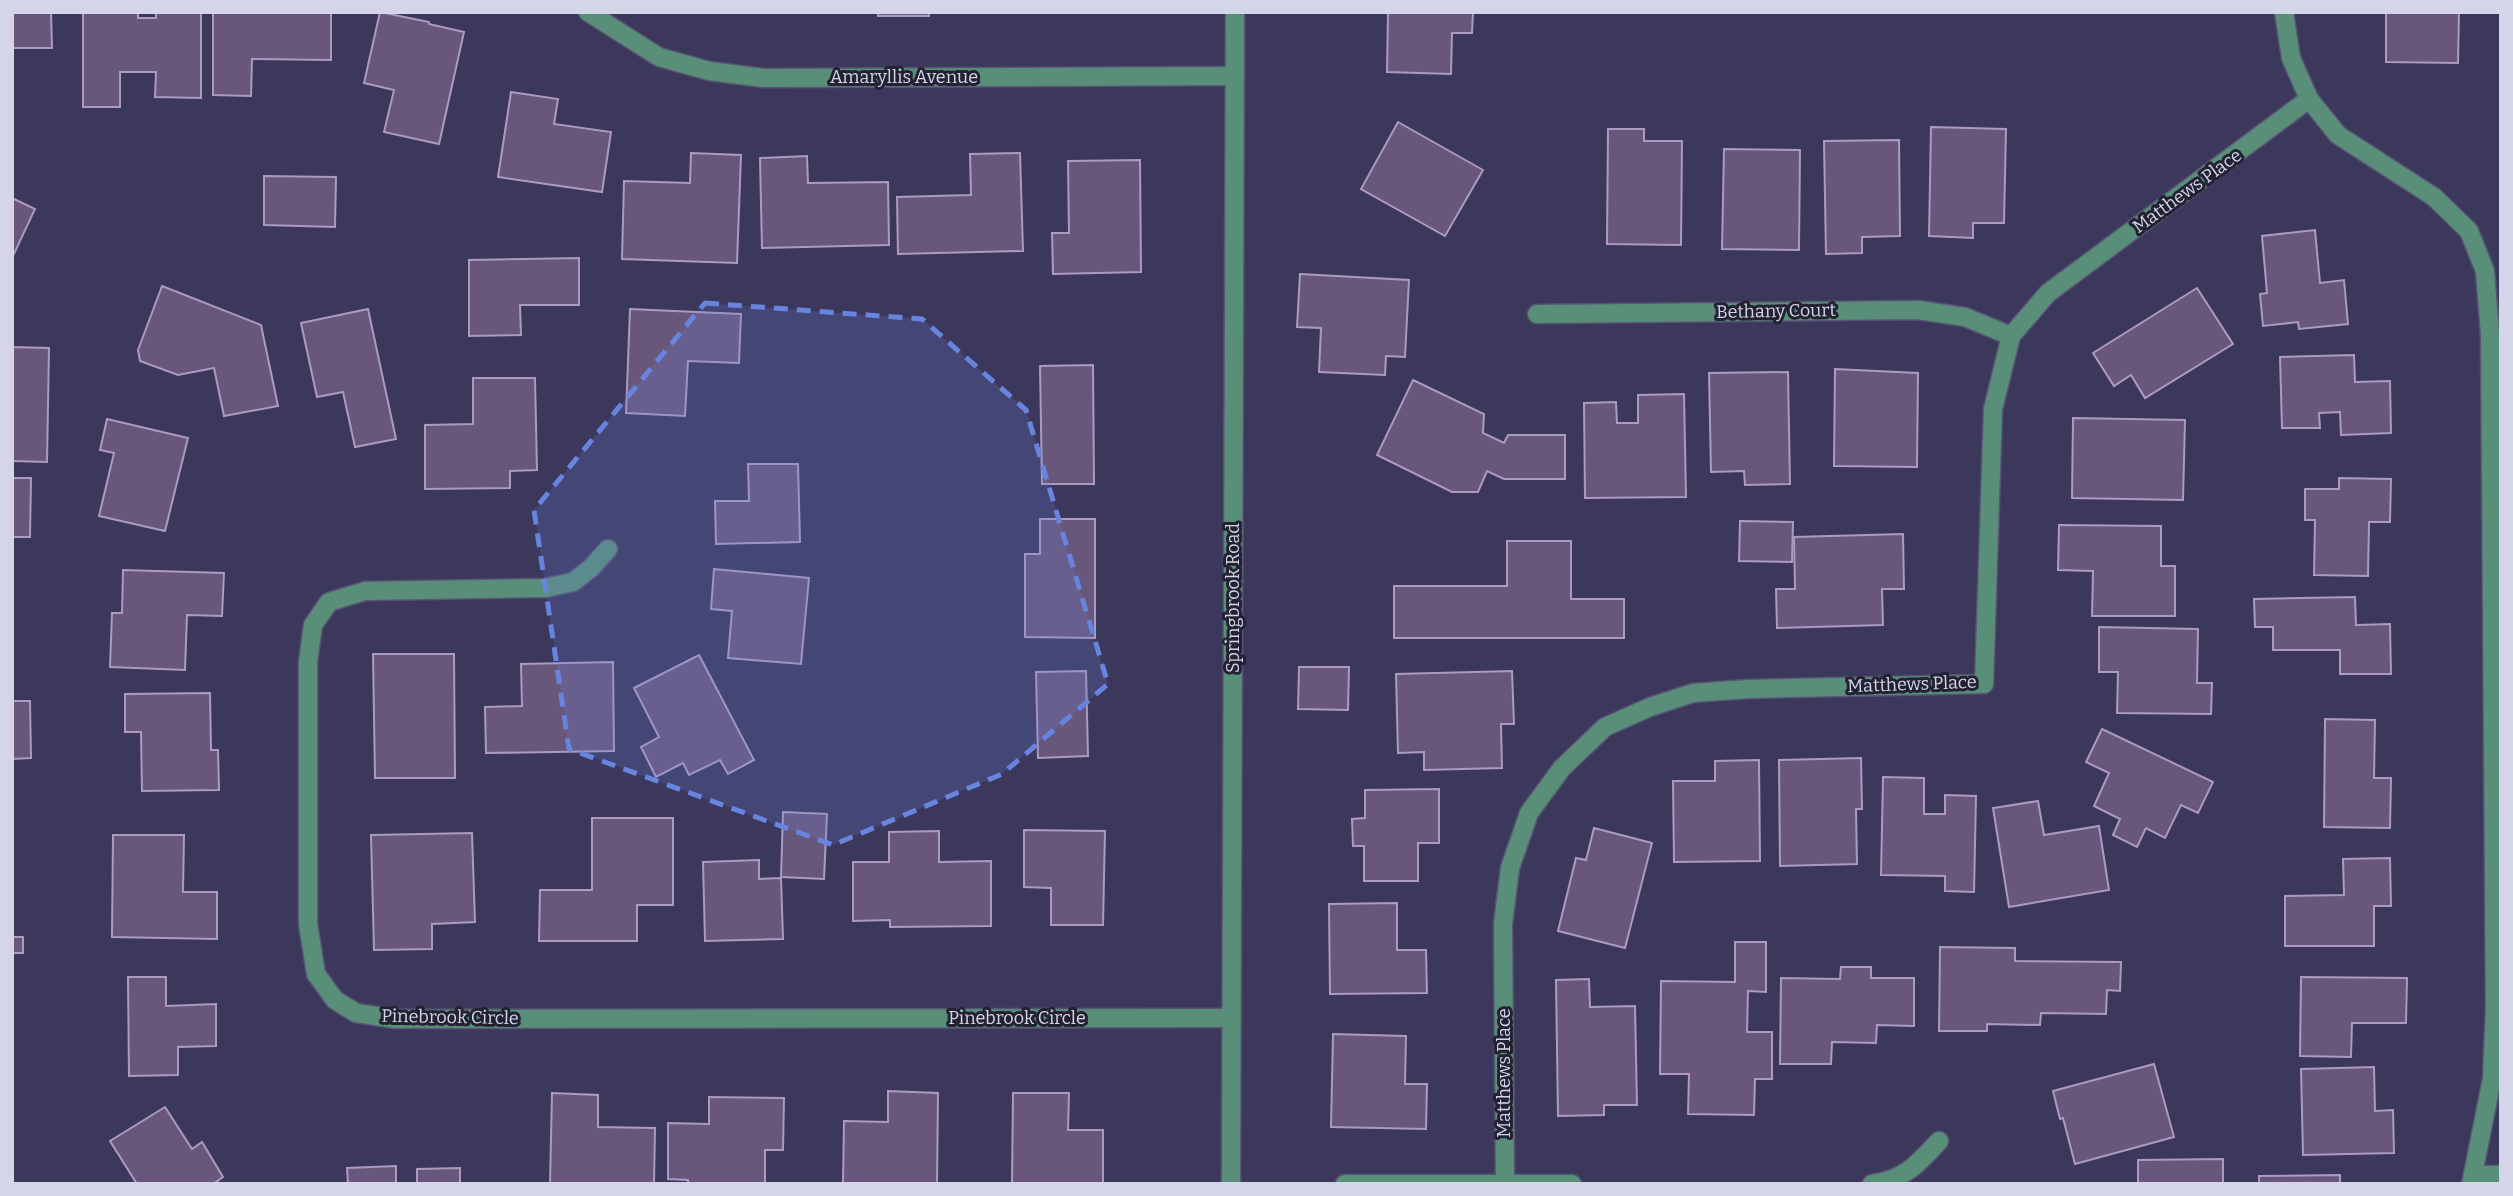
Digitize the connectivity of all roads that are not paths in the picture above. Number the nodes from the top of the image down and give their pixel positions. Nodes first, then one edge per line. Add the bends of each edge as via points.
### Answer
1 (588, 12) edge
2 (1235, 12) edge
3 (2284, 12) edge
4 (1235, 76) junction
5 (2309, 99) junction
6 (1537, 314) dead end
7 (2011, 336) junction
8 (608, 549) dead end
9 (1231, 1018) junction
10 (1939, 1141) dead end
11 (2501, 1175) edge
12 (2472, 1180) edge
13 (1505, 1183) edge
14 (1231, 1184) edge
15 (1345, 1184) edge
16 (1572, 1184) edge
17 (1872, 1184) edge

1 - 4 street, Amaryllis Avenue via 659,57 709,71 764,78
2 - 4 street, Springbrook Road
3 - 5 street via 2291,58
4 - 9 street, Springbrook Road
5 - 7 street, Matthews Place via 2048,293
5 - 12 street via 2338,135 2434,197 2469,232 2485,271 2490,334 2495,1007 2492,1079
6 - 7 street, Bethany Court via 1919,310 1965,317
7 - 13 street, Matthews Place via 1993,409 1984,684 1693,693 1605,727 1562,768 1529,813 1510,868 1503,924
8 - 9 street, Pinebrook Circle via 573,582 545,588 365,591 329,602 313,625 308,923 316,974 335,1000 356,1013 396,1019
9 - 14 street, Springbrook Road
10 - 17 street via 1914,1168 1890,1182
11 - 12 street
13 - 15 street
13 - 16 street

